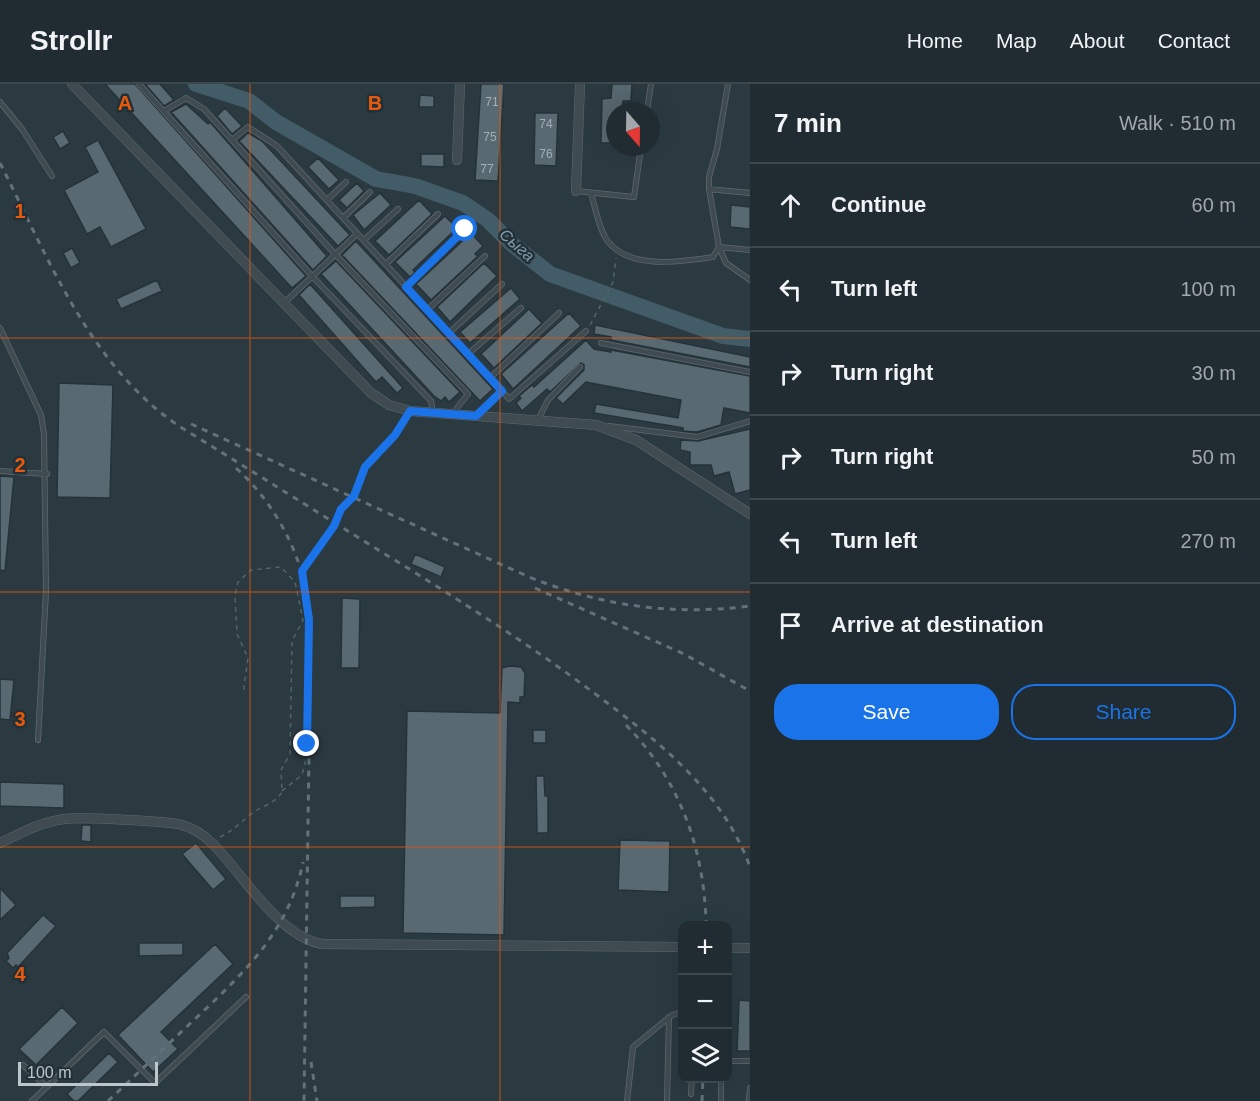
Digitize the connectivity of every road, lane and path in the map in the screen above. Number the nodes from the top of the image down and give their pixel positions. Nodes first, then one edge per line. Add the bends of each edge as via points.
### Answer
1 (72, 84) edge
2 (139, 84) edge
3 (460, 84) edge
4 (580, 84) edge
5 (651, 84) edge
6 (728, 84) edge
7 (0, 102) edge
8 (648, 102) edge
9 (164, 111) junction
10 (232, 140) junction
11 (640, 156) edge
12 (457, 160) dead end
13 (52, 176) dead end
14 (346, 182) dead end
15 (709, 189) junction
16 (576, 191) joint
17 (370, 192) dead end
18 (591, 193) junction
19 (750, 193) edge
20 (327, 200) junction
21 (398, 209) dead end
22 (438, 214) dead end
23 (343, 218) junction
24 (465, 229) dead end
25 (357, 234) junction
26 (364, 240) junction
27 (719, 247) junction
28 (750, 250) edge
29 (616, 251) junction
30 (335, 254) junction
31 (484, 256) dead end
32 (386, 264) junction
33 (312, 276) junction
34 (750, 280) edge
35 (502, 284) dead end
36 (406, 287) junction
37 (283, 304) junction
38 (521, 308) dead end
39 (427, 310) junction
40 (559, 313) dead end
41 (0, 328) edge
42 (586, 331) joint
43 (448, 333) junction
44 (601, 343) dead end
45 (468, 354) junction
46 (580, 367) dead end
47 (750, 372) edge
48 (490, 378) junction
49 (502, 391) junction
50 (410, 411) junction
51 (432, 412) junction
52 (452, 414) junction
53 (476, 416) junction
54 (538, 420) junction
55 (750, 421) edge
56 (596, 425) junction
57 (0, 471) edge
58 (46, 474) junction
59 (750, 514) edge
60 (243, 694) dead end
61 (38, 740) dead end
62 (282, 792) junction
63 (0, 843) edge
64 (212, 843) junction
65 (678, 947) edge
66 (732, 948) edge
67 (750, 948) edge
68 (246, 997) dead end
69 (678, 1014) edge
70 (669, 1017) junction
71 (732, 1060) edge
72 (750, 1061) edge
73 (23, 1065) dead end
74 (692, 1083) edge
75 (722, 1083) edge
76 (47, 1087) junction
77 (750, 1088) edge
78 (691, 1094) dead end
79 (32, 1101) edge
80 (627, 1101) edge
81 (667, 1101) edge
82 (721, 1101) edge
83 (749, 1101) edge

1 - 37 street
2 - 9 lane
3 - 12 street
4 - 16 street
5 - 8 lane
6 - 15 lane
7 - 13 lane
9 - 10 lane via 186,98
9 - 33 lane
10 - 20 lane via 248,127 259,132
10 - 30 lane
11 - 18 lane via 634,197
14 - 20 lane
15 - 19 lane
15 - 27 lane
16 - 18 lane
17 - 23 lane
18 - 29 lane via 605,237
20 - 23 lane
21 - 26 lane
22 - 32 lane
23 - 25 lane
24 - 36 lane
25 - 26 lane
25 - 30 lane
26 - 32 lane
27 - 28 lane
27 - 29 lane via 713,257 681,262 644,260
27 - 34 lane via 726,263
29 - 42 path via 613,282
30 - 33 lane
30 - 52 lane via 468,394
31 - 39 lane
32 - 36 lane
33 - 37 lane
33 - 51 lane via 431,401
35 - 43 lane
36 - 39 lane
37 - 50 street via 371,393 389,405
38 - 45 lane
39 - 43 lane
40 - 48 lane
41 - 58 lane via 41,415
42 - 49 lane via 509,399
43 - 45 lane
44 - 47 lane
45 - 48 lane
46 - 54 lane via 548,400
48 - 49 lane
49 - 53 lane
50 - 51 street
50 - 62 path via 395,435 365,467 354,496 341,509 334,526 302,571 309,620 306,759 302,775
51 - 52 street
52 - 53 street
53 - 54 street
54 - 56 street
55 - 56 lane via 698,437
56 - 59 street via 636,440
57 - 58 lane
58 - 61 lane via 46,591
60 - 62 path via 248,658 237,634 238,582 251,570 281,567 296,582 303,616 292,640 290,754 281,770
62 - 64 path
63 - 64 street via 65,819 181,824
64 - 65 street via 276,915 302,938 314,942
66 - 67 street
68 - 76 lane via 155,1083 104,1032
69 - 70 lane
70 - 80 lane via 633,1047
70 - 81 lane
71 - 72 lane
73 - 76 lane
74 - 78 lane
75 - 82 lane
76 - 79 lane
77 - 83 lane

